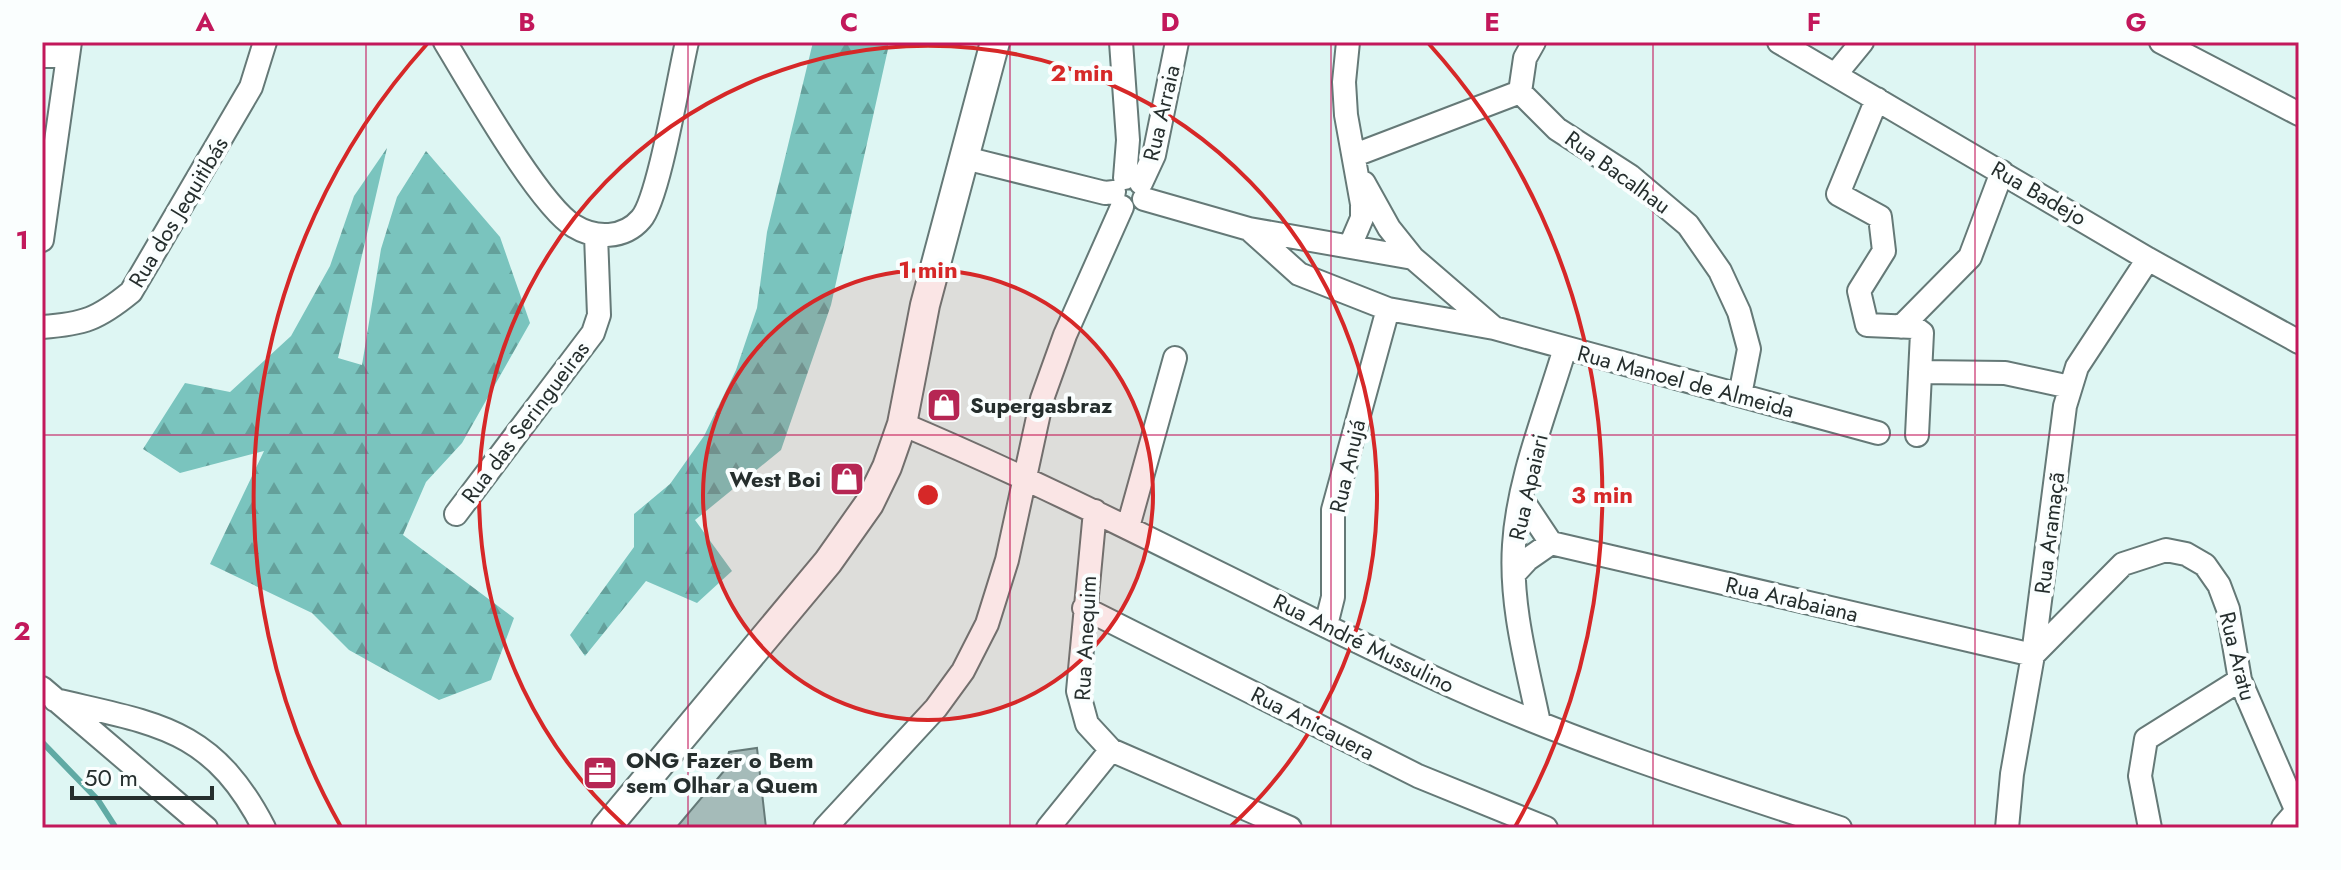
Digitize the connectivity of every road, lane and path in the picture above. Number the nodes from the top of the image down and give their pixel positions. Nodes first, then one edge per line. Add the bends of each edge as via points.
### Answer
1 (265, 42) edge
2 (445, 42) edge
3 (687, 42) edge
4 (995, 42) edge
5 (1121, 42) edge
6 (1177, 42) edge
7 (1348, 42) edge
8 (1534, 42) edge
9 (1779, 42) edge
10 (1862, 42) edge
11 (2161, 42) edge
12 (68, 49) edge
13 (42, 56) edge
14 (1835, 75) junction
15 (1520, 92) junction
16 (1877, 99) junction
17 (2299, 114) edge
18 (965, 158) junction
19 (1357, 165) junction
20 (2002, 172) junction
21 (1129, 192) junction
22 (1249, 229) junction
23 (596, 235) junction
24 (42, 240) edge
25 (1350, 246) junction
26 (1413, 258) junction
27 (2148, 259) junction
28 (1388, 309) junction
29 (42, 327) edge
30 (1901, 327) junction
31 (1494, 328) junction
32 (2299, 342) edge
33 (1565, 348) junction
34 (1175, 358) dead end
35 (1920, 372) junction
36 (2070, 387) junction
37 (1740, 395) junction
38 (902, 424) junction
39 (1878, 433) dead end
40 (1917, 435) dead end
41 (1023, 475) junction
42 (1521, 498) junction
43 (1095, 511) junction
44 (456, 514) dead end
45 (1128, 527) junction
46 (1551, 543) junction
47 (1514, 574) junction
48 (1084, 608) junction
49 (1326, 625) junction
50 (2033, 655) junction
51 (2240, 680) junction
52 (48, 694) edge
53 (1539, 723) junction
54 (1111, 750) junction
55 (2298, 814) edge
56 (1262, 823) edge
57 (206, 828) edge
58 (264, 828) edge
59 (606, 828) edge
60 (825, 828) edge
61 (1048, 828) edge
62 (1290, 828) edge
63 (1546, 828) edge
64 (1840, 828) edge
65 (2007, 828) edge
66 (2150, 828) edge
67 (2286, 828) edge

1 - 29 street, Rua dos Jequitibás via 251,87 131,292 105,314 81,325
2 - 23 street via 548,203 573,226
3 - 23 street via 653,194 642,219 621,234
4 - 18 main road
5 - 21 street
6 - 21 street, Rua Arraia via 1154,155
7 - 19 street via 1344,82
8 - 15 street via 1525,58
9 - 14 street, Rua Badejo
10 - 14 street
11 - 17 street
12 - 13 street
12 - 24 street
14 - 16 street, Rua Badejo
15 - 19 street
15 - 37 street, Rua Bacalhau via 1557,129 1630,176 1688,225 1720,271 1739,312 1749,349
16 - 20 street, Rua Badejo
16 - 30 street via 1838,194 1880,217 1884,251 1859,291 1867,325
18 - 21 street, Rua Manoel de Almeida via 1105,193
18 - 38 main road via 925,305
19 - 25 street via 1362,218
19 - 26 street via 1389,228
20 - 27 street, Rua Badejo
20 - 30 street via 1970,257
21 - 22 street, Rua Manoel de Almeida
21 - 41 street, Rua Arraia via 1065,335
22 - 25 street, Rua Manoel de Almeida
22 - 28 street, Rua Manoel de Almeida via 1299,274
23 - 44 street, Rua das Seringueiras via 599,315 593,333
25 - 26 street, Rua Manoel de Almeida
26 - 31 street, Rua Manoel de Almeida
27 - 32 street, Rua Badejo
27 - 36 street, Rua Aramaçã via 2097,332
28 - 31 street, Rua Manoel de Almeida
28 - 49 street, Rua Anujá via 1333,510 1333,597
30 - 35 street via 1922,333
31 - 33 street, Rua Manoel de Almeida
33 - 37 street, Rua Manoel de Almeida
33 - 42 street, Rua Apaiari
34 - 45 street
35 - 36 street via 2005,373
35 - 40 street
36 - 50 street, Rua Aramaçã
37 - 39 street, Rua Manoel de Almeida
38 - 41 street, Rua André Mussulino
38 - 59 main road via 869,504 828,562
41 - 43 street, Rua André Mussulino
41 - 60 street, Rua Arraia via 1007,560 987,624 963,671 899,751
42 - 46 street
42 - 47 street, Rua Apaiari
43 - 45 street, Rua André Mussulino
43 - 48 street, Rua Anequim
45 - 49 street, Rua André Mussulino
46 - 47 street
46 - 50 street, Rua Arabaiana
47 - 53 street, Rua Apaiari via 1521,641
48 - 54 street, Rua Anequim via 1080,707 1087,724
48 - 63 street, Rua Anicauera via 1418,776
49 - 53 street, Rua André Mussulino
50 - 51 street, Rua Aratu via 2123,564 2166,550 2205,565 2219,585
50 - 65 street, Rua Aramaçã
51 - 55 street, Rua Aratu
51 - 66 street via 2146,739 2140,776
52 - 57 street
52 - 58 street via 152,723 193,741 226,767
53 - 64 street, Rua André Mussulino via 1629,760
54 - 56 street
54 - 61 street
55 - 67 main road
56 - 62 street

